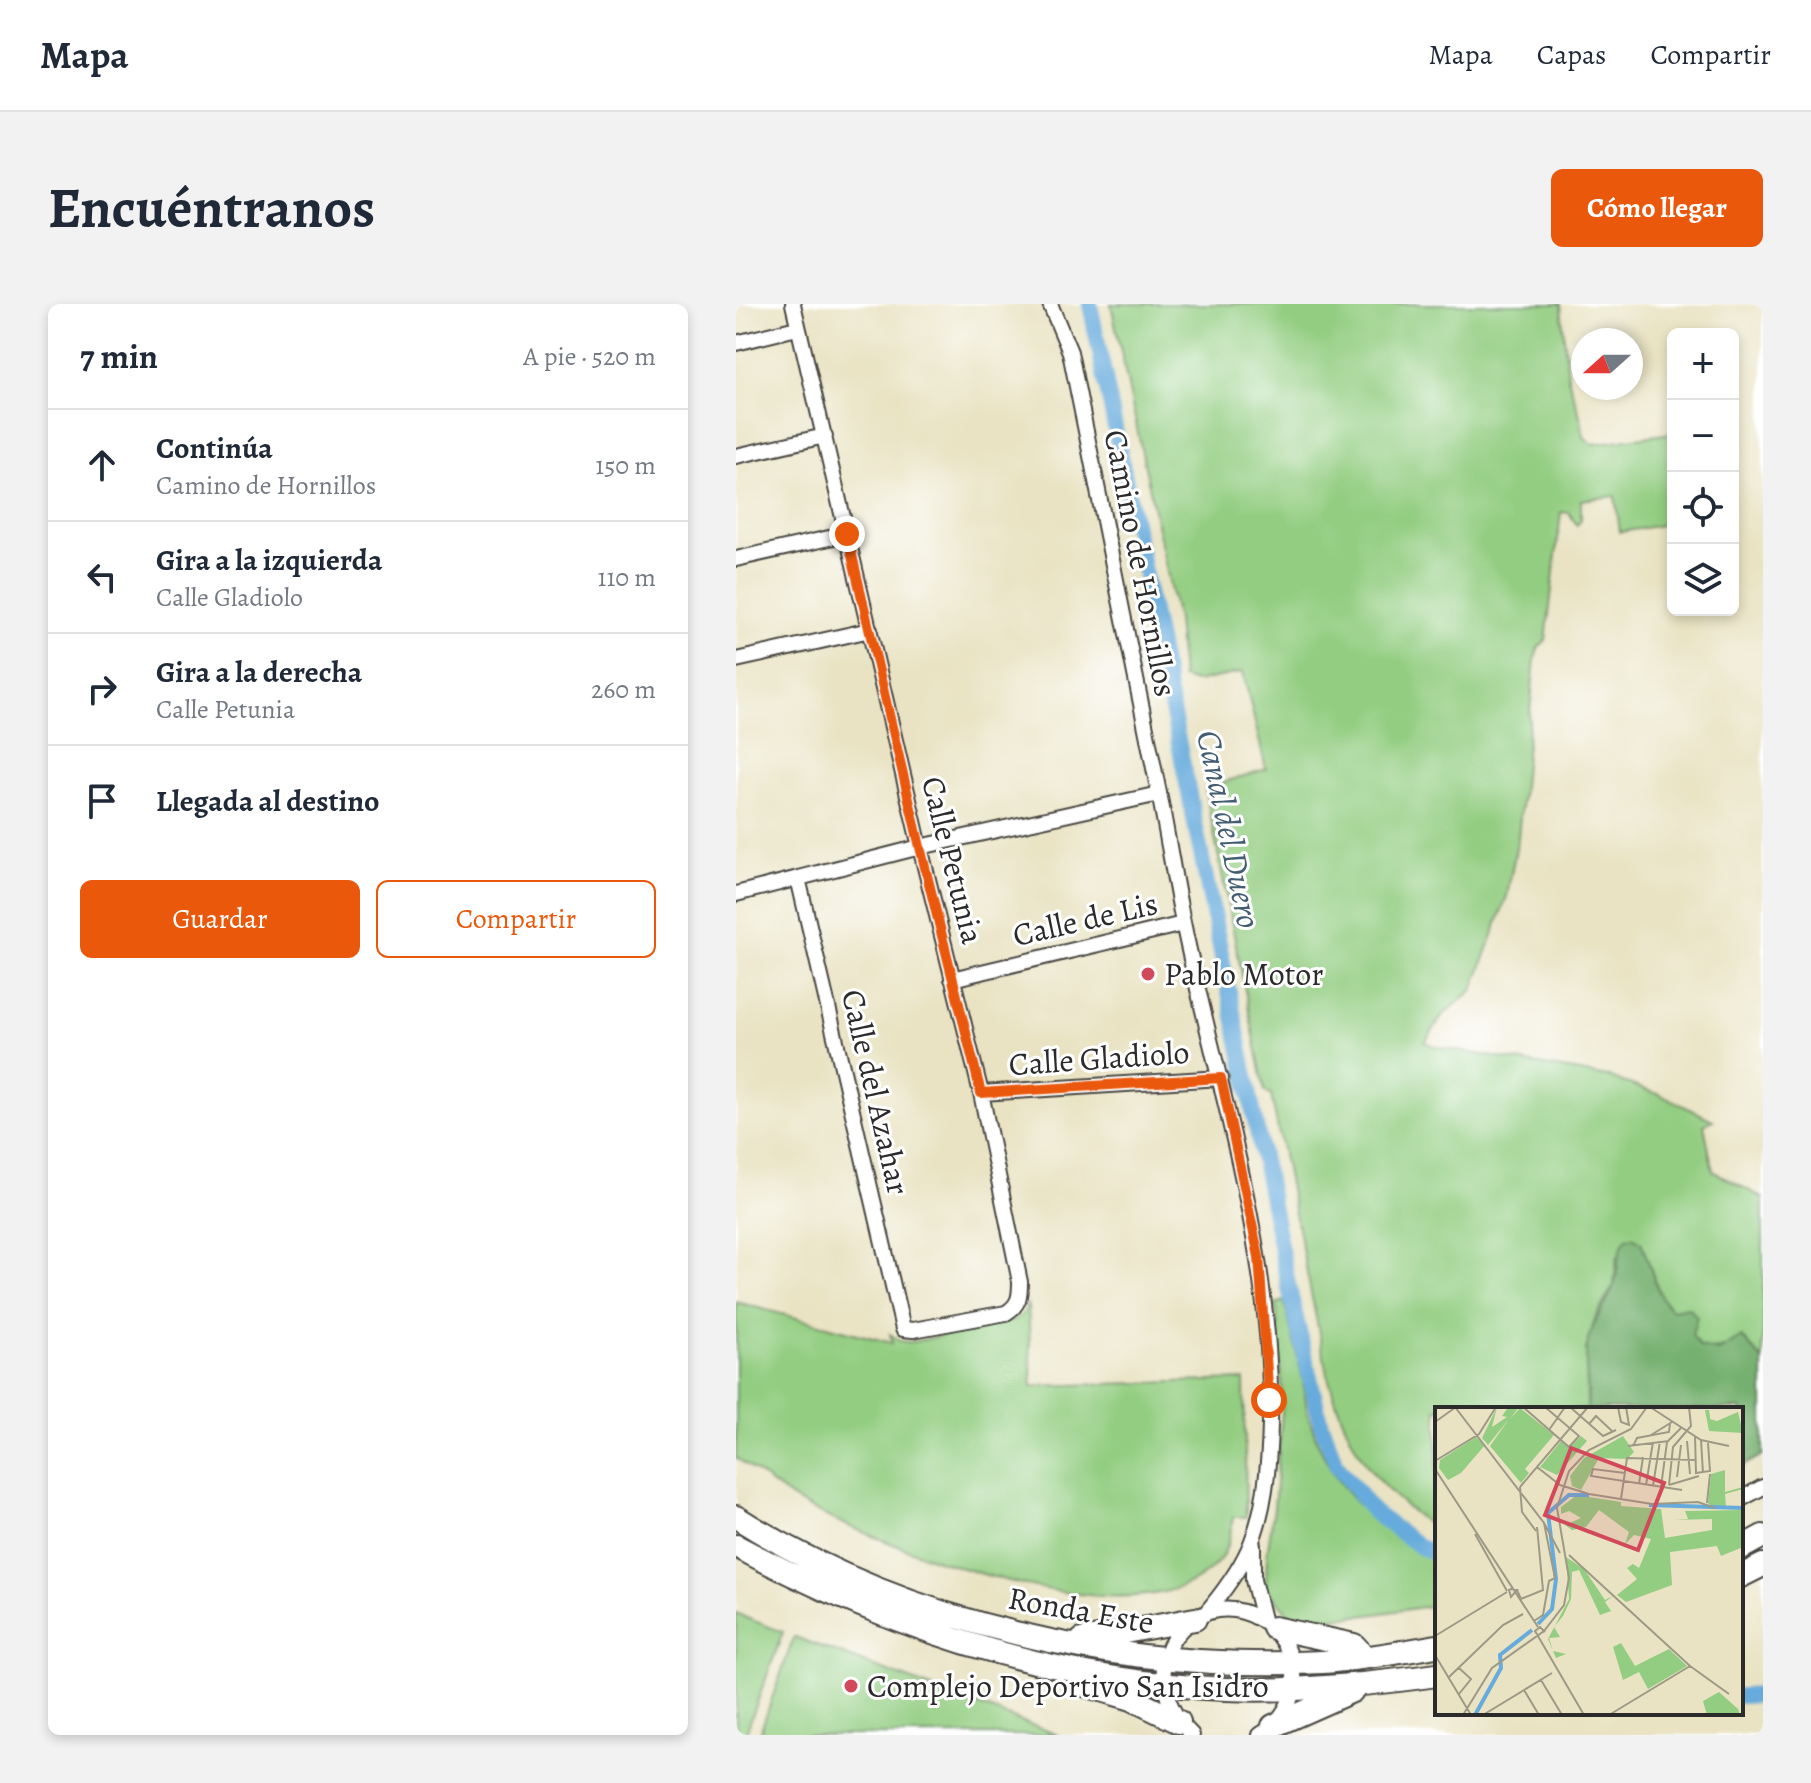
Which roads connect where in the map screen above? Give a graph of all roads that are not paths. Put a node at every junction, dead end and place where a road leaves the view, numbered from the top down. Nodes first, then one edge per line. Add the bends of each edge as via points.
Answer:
1 (793, 304) edge
2 (1050, 304) edge
3 (797, 328) junction
4 (736, 343) edge
5 (825, 436) junction
6 (736, 456) edge
7 (847, 534) junction
8 (736, 559) edge
9 (870, 630) junction
10 (736, 660) edge
11 (1159, 794) junction
12 (920, 847) junction
13 (798, 878) junction
14 (736, 894) edge
15 (1183, 924) junction
16 (952, 979) junction
17 (1221, 1078) junction
18 (981, 1093) junction
19 (900, 1319) joint
20 (1763, 1487) edge
21 (1743, 1498) edge
22 (736, 1517) edge
23 (1763, 1536) edge
24 (1253, 1544) junction
25 (736, 1546) edge
26 (1743, 1547) edge
27 (1763, 1565) edge
28 (1743, 1575) edge
29 (1200, 1617) junction
30 (1268, 1623) junction
31 (1056, 1643) junction
32 (1435, 1646) edge
33 (1365, 1657) junction
34 (1165, 1658) junction
35 (1293, 1663) junction
36 (1060, 1669) junction
37 (1435, 1675) edge
38 (1163, 1685) junction
39 (1366, 1685) junction
40 (1293, 1689) junction
41 (1186, 1729) edge
42 (1264, 1733) edge

1 - 3 street, Calle Petunia
2 - 11 street, Camino de Hornillos via 1070,352
3 - 4 street
3 - 5 street, Calle Petunia
5 - 6 street
5 - 7 street, Calle Petunia
7 - 8 street
7 - 9 street, Calle Petunia
9 - 10 street
9 - 12 street, Calle Petunia
11 - 12 street
11 - 15 street, Camino de Hornillos
12 - 13 street
12 - 16 street, Calle Petunia
13 - 14 street
13 - 19 street, Calle del Azahar
15 - 16 street, Calle de Lis
15 - 17 street, Camino de Hornillos
16 - 18 street, Calle Petunia
17 - 18 street, Calle Gladiolo
17 - 24 street, Camino de Hornillos via 1259,1257 1268,1379 1267,1472
18 - 19 street, Calle Petunia via 1020,1296 1006,1313 913,1330 903,1329
20 - 21 street
22 - 31 highway, Ronda Este via 826,1565 953,1617
23 - 26 highway
24 - 29 street, Camino de Hornillos via 1228,1586
24 - 30 street, Camino de Hornillos via 1253,1580
25 - 36 highway, Ronda Este via 880,1615
27 - 28 highway
29 - 30 street via 1225,1611
29 - 31 highway
29 - 34 street, Camino de Hornillos via 1182,1630
30 - 33 highway via 1354,1645
30 - 35 street, Camino de Hornillos
31 - 34 highway, Ronda Este
32 - 33 highway, Ronda Este
33 - 35 highway, Ronda Este
34 - 35 highway, Ronda Este
34 - 38 street
35 - 40 street
36 - 38 highway, Ronda Este
36 - 41 highway via 1074,1682 1132,1699
37 - 39 highway, Ronda Este
38 - 40 highway, Ronda Este
38 - 41 street
39 - 40 highway, Ronda Este
39 - 42 highway
40 - 42 street via 1286,1710

